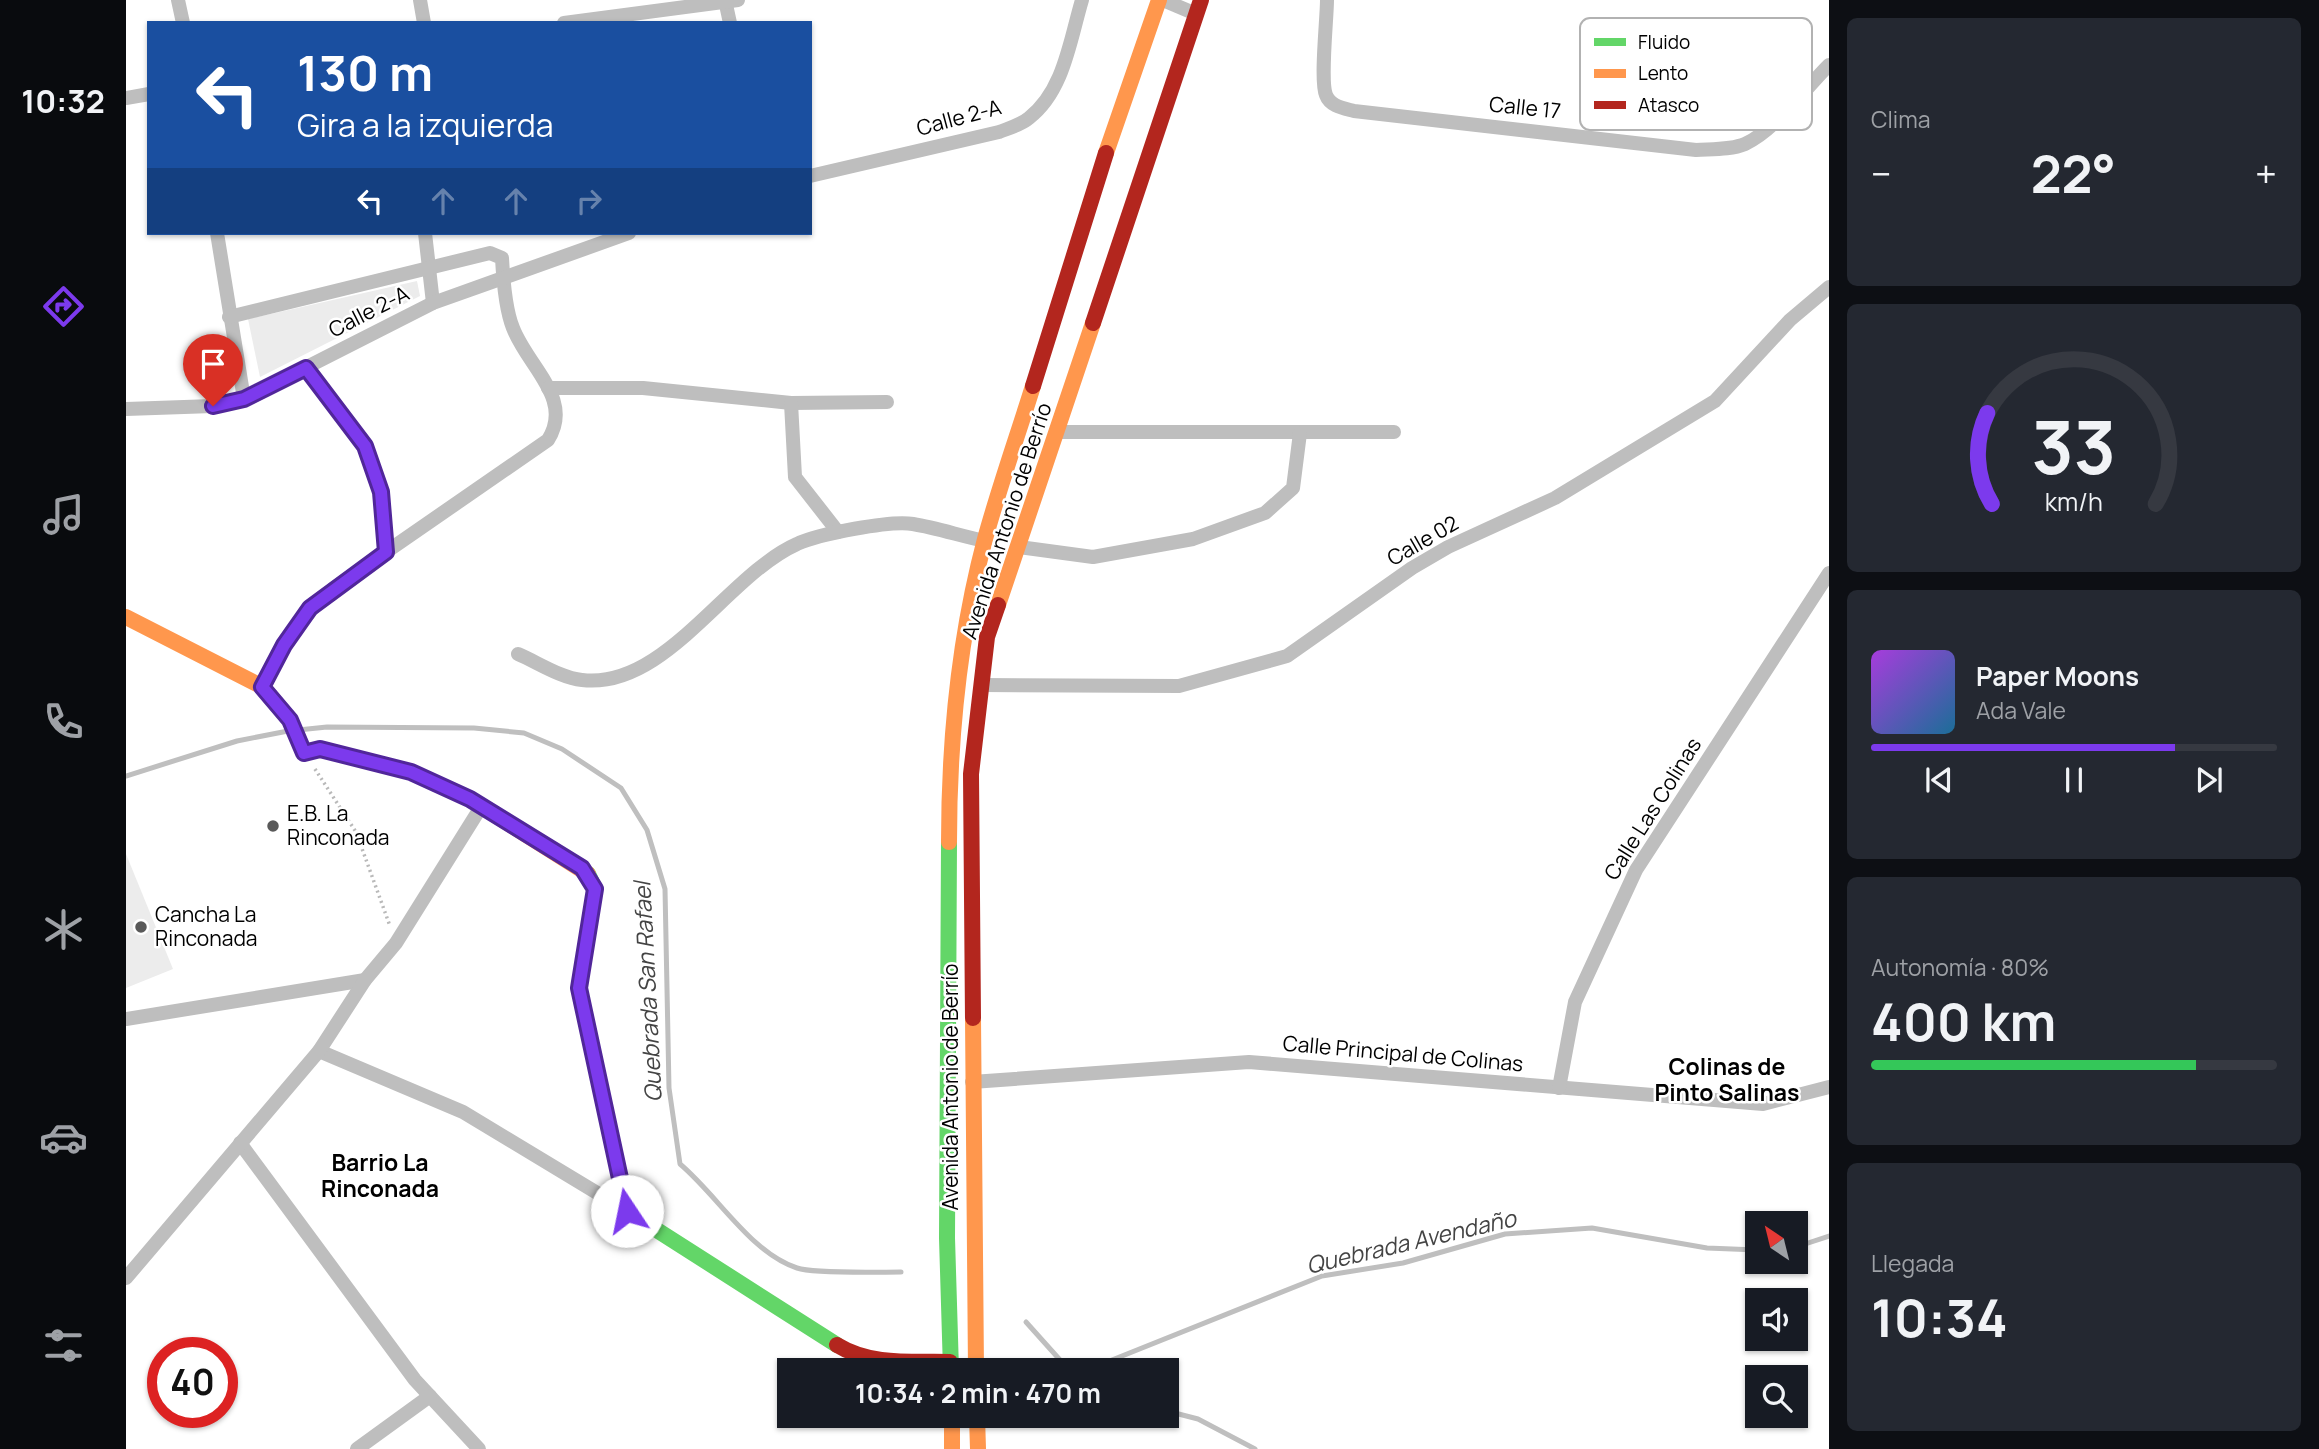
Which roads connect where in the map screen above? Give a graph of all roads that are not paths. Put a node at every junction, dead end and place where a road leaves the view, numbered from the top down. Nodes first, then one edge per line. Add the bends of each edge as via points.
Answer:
1 (178, 0) edge
2 (420, 0) edge
3 (1082, 0) edge
4 (1161, 0) edge
5 (1327, 0) edge
6 (729, 1) edge
7 (1199, 7) edge
8 (183, 21) edge
9 (424, 21) edge
10 (580, 21) edge
11 (730, 21) edge
12 (1829, 65) edge
13 (1812, 83) edge
14 (147, 94) edge
15 (126, 98) edge
16 (1766, 130) edge
17 (812, 176) edge
18 (217, 235) edge
19 (425, 235) edge
20 (623, 235) edge
21 (427, 266) junction
22 (503, 277) junction
23 (1829, 287) edge
24 (433, 303) junction
25 (229, 317) junction
26 (306, 368) junction
27 (548, 388) junction
28 (244, 399) junction
29 (791, 402) junction
30 (887, 402) dead end
31 (126, 409) edge
32 (1058, 432) junction
33 (1394, 432) dead end
34 (1300, 433) junction
35 (838, 532) junction
36 (985, 541) junction
37 (1019, 548) junction
38 (386, 552) junction
39 (1829, 573) edge
40 (126, 617) edge
41 (518, 654) dead end
42 (982, 685) junction
43 (262, 687) junction
44 (481, 807) junction
45 (365, 980) junction
46 (126, 1019) edge
47 (319, 1051) junction
48 (972, 1082) junction
49 (1829, 1087) edge
50 (1559, 1088) junction
51 (240, 1143) junction
52 (627, 1211) junction
53 (126, 1278) edge
54 (867, 1358) edge
55 (951, 1358) edge
56 (976, 1358) edge
57 (430, 1396) junction
58 (952, 1428) edge
59 (977, 1428) edge
60 (357, 1449) edge
61 (479, 1449) edge
62 (952, 1449) edge
63 (978, 1449) edge

1 - 8 street
2 - 9 street
3 - 17 street, Calle 2-A via 1057,85 1027,120 999,132
4 - 7 street
4 - 36 street, Avenida Antonio de Berrío via 1127,85
5 - 16 street, Calle 17 via 1323,82 1326,97 1337,106 1696,150 1744,144
6 - 10 street
6 - 11 street
7 - 32 street, Avenida Antonio de Berrío
12 - 13 street, Calle 17
14 - 15 street
18 - 25 street
19 - 21 street
20 - 22 street, Calle 2-A
21 - 22 street via 489,253 502,258
21 - 24 street
21 - 25 street
22 - 24 street, Calle 2-A
22 - 27 street via 512,327
23 - 42 street, Calle 02 via 1790,320 1715,401 1555,498 1421,563 1287,656 1179,686
24 - 26 street, Calle 2-A
25 - 28 street
26 - 28 street, Calle 2-A
26 - 38 street via 365,446 381,492
27 - 29 street via 643,388
27 - 38 street via 557,426 548,440
28 - 31 street, Calle 2-A via 213,406
29 - 30 street
29 - 35 street via 795,477
32 - 34 street
32 - 37 street, Avenida Antonio de Berrío
33 - 34 street
34 - 37 street via 1293,488 1265,513 1193,539 1093,557
35 - 36 street via 910,523
35 - 41 street via 799,543 764,562 667,650 626,674 580,680
36 - 55 street, Avenida Antonio de Berrío via 949,755
37 - 42 street, Avenida Antonio de Berrío via 987,637
38 - 43 street via 310,608
39 - 50 street, Calle Las Colinas via 1636,870 1576,1002
40 - 43 street
42 - 48 street, Avenida Antonio de Berrío via 971,774
43 - 44 street via 290,720 301,746 411,772
44 - 45 street via 396,943
44 - 52 street via 582,868 593,882 579,988
45 - 46 street
45 - 47 street
47 - 51 street
47 - 52 street via 463,1112
48 - 50 street, Calle Principal de Colinas via 1249,1062
48 - 56 street, Avenida Antonio de Berrío
49 - 50 street, Calle Principal de Colinas via 1763,1104
51 - 53 street
51 - 57 street
52 - 54 street via 850,1353
57 - 60 street
57 - 61 street
58 - 62 street
59 - 63 street

